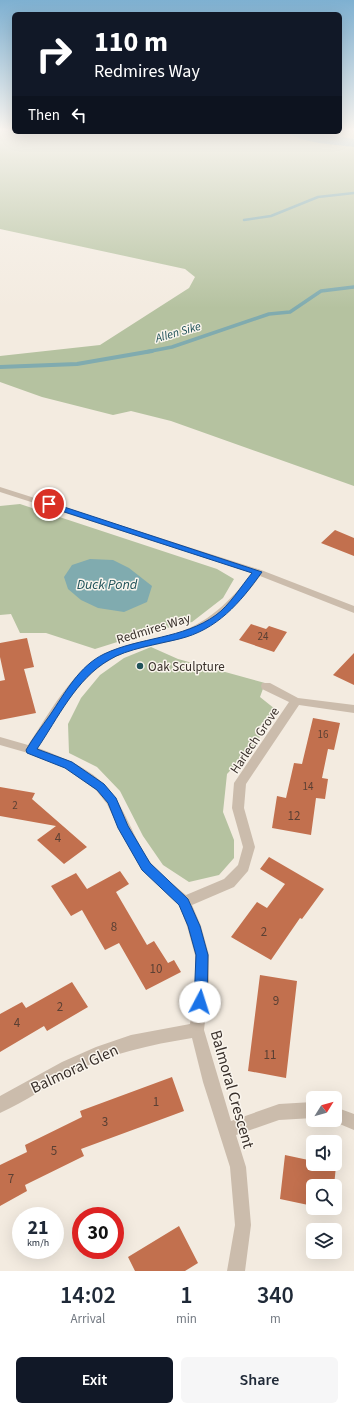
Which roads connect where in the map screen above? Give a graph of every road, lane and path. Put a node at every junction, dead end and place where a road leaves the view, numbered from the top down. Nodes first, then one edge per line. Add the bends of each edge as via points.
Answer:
1 (0, 489) edge
2 (258, 572) junction
3 (354, 610) edge
4 (266, 686) dead end
5 (296, 701) junction
6 (354, 709) edge
7 (0, 741) edge
8 (31, 750) junction
9 (184, 902) junction
10 (197, 1030) junction
11 (0, 1104) edge
12 (306, 1110) edge
13 (342, 1118) edge
14 (354, 1122) edge
15 (227, 1130) junction
16 (236, 1271) edge

1 - 2 street
2 - 3 street
2 - 8 street, Redmires Way via 220,616 202,627 107,656 92,667 80,678
4 - 5 street, Harlech Grove
5 - 6 street, Harlech Grove
5 - 9 street, Harlech Grove via 240,783 238,808 249,847 244,867 228,882
7 - 8 street, Balmoral Crescent
8 - 9 street, Balmoral Crescent via 69,765 100,787 112,801 146,866
9 - 10 street, Balmoral Crescent via 202,955 202,987
10 - 11 street, Balmoral Glen via 108,1049 72,1065
10 - 15 street, Balmoral Crescent
12 - 15 street via 279,1112
13 - 14 street
15 - 16 street, Balmoral Crescent via 238,1168 243,1225

